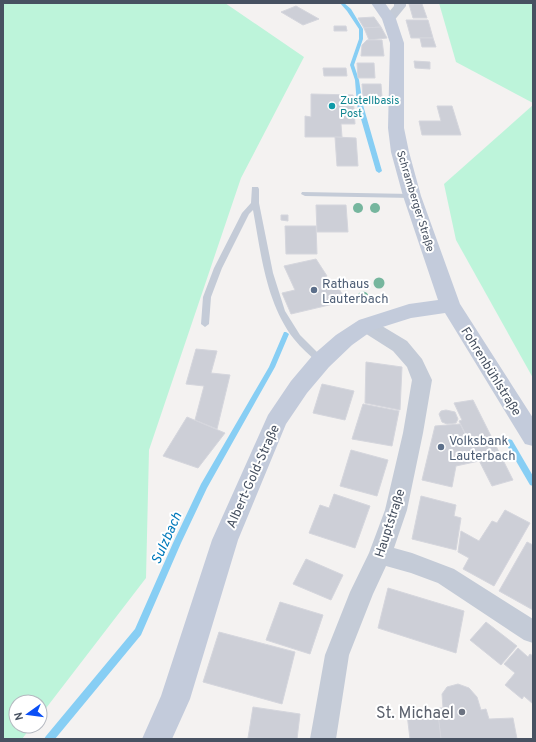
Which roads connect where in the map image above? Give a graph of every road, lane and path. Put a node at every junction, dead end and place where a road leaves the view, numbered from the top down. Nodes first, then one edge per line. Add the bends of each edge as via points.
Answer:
1 (378, 3) edge
2 (399, 4) edge
3 (388, 19) junction
4 (255, 189) dead end
5 (305, 194) dead end
6 (412, 196) junction
7 (255, 203) junction
8 (450, 304) junction
9 (205, 324) dead end
10 (366, 325) junction
11 (321, 361) junction
12 (533, 437) edge
13 (380, 555) junction
14 (533, 632) edge
15 (157, 739) edge
16 (323, 739) edge

1 - 3 main road, Schramberger Straße
2 - 3 street
3 - 6 main road, Schramberger Straße via 397,43 396,128
4 - 7 lane
5 - 6 lane
6 - 8 main road, Schramberger Straße
7 - 9 lane via 246,213 218,268 207,296
7 - 11 lane via 269,273 281,311 298,337
8 - 10 main road, Albert-Gold-Straße via 409,311
8 - 12 main road, Fohrenbühlstraße
10 - 11 main road, Albert-Gold-Straße via 344,340
10 - 13 street, Hauptstraße via 400,346 415,364 422,380 396,510
11 - 15 main road, Albert-Gold-Straße via 299,387 273,428 225,540 175,699
13 - 14 street via 412,563 446,576
13 - 16 street, Hauptstraße via 337,655

